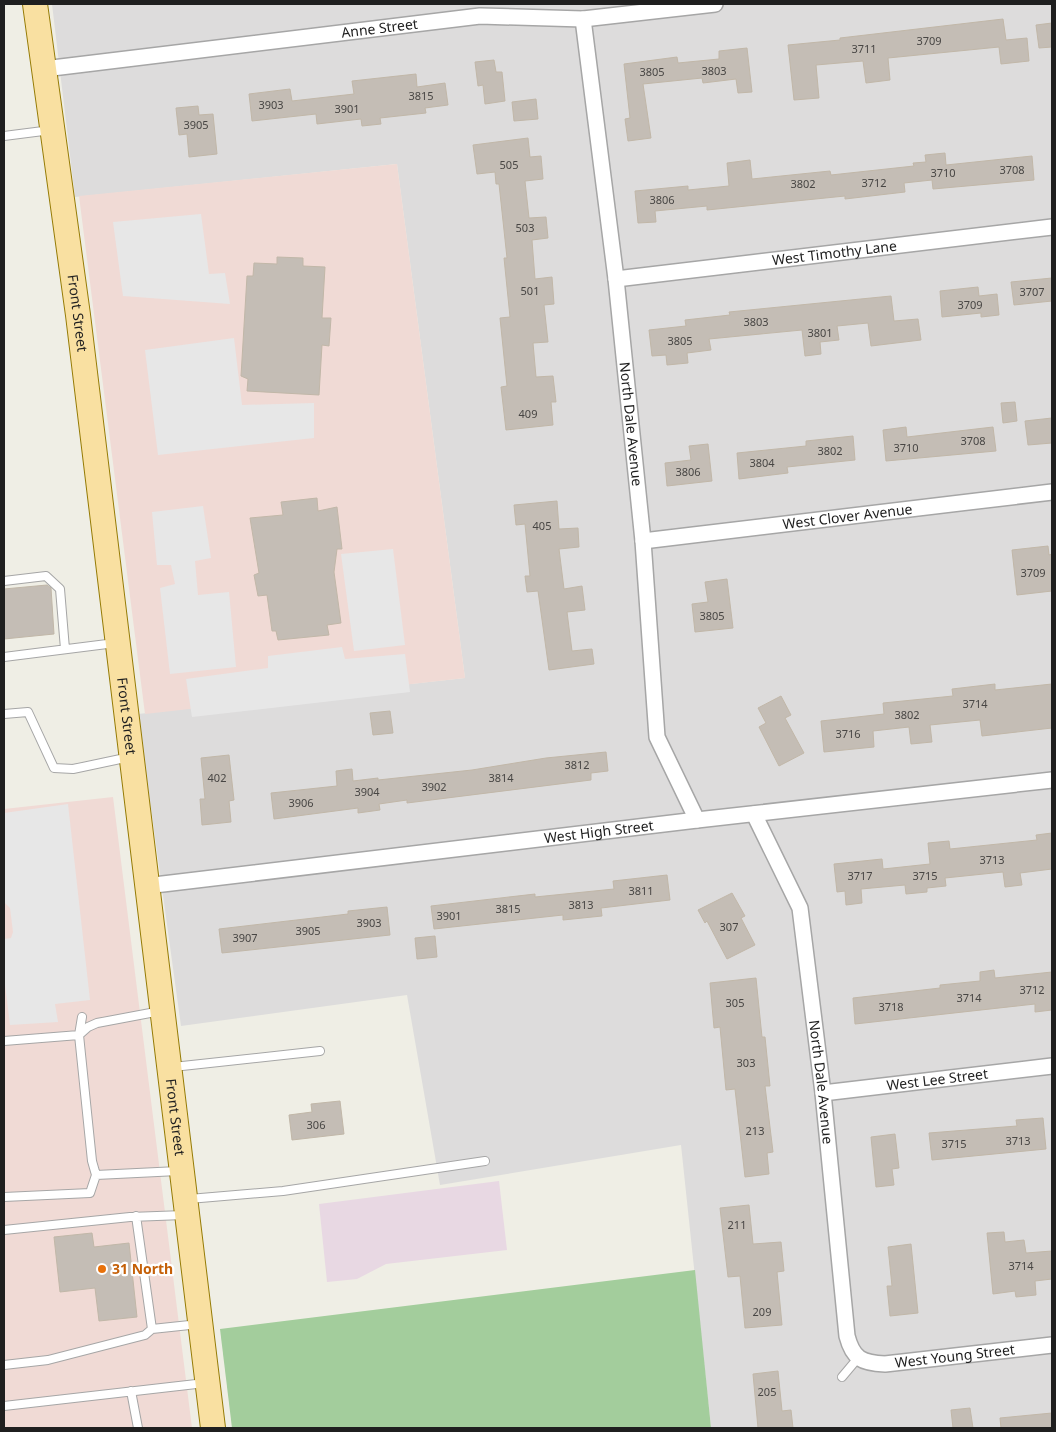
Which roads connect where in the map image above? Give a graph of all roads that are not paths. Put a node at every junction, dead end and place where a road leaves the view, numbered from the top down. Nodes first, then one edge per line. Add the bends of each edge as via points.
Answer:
1 (35, 4) edge
2 (716, 4) edge
3 (583, 19) junction
4 (44, 69) junction
5 (52, 130) junction
6 (4, 136) edge
7 (1052, 228) edge
8 (616, 279) junction
9 (1052, 492) edge
10 (643, 541) junction
11 (4, 581) edge
12 (117, 642) junction
13 (65, 649) junction
14 (4, 657) edge
15 (4, 714) edge
16 (131, 757) junction
17 (1052, 780) edge
18 (754, 814) junction
19 (697, 820) junction
20 (146, 886) junction
21 (162, 1010) junction
22 (82, 1017) dead end
23 (79, 1035) junction
24 (4, 1042) edge
25 (320, 1051) dead end
26 (1052, 1066) edge
27 (168, 1068) junction
28 (823, 1093) junction
29 (485, 1161) dead end
30 (181, 1170) junction
31 (96, 1175) junction
32 (4, 1196) edge
33 (186, 1207) junction
34 (136, 1216) junction
35 (4, 1230) edge
36 (200, 1323) junction
37 (152, 1329) junction
38 (1052, 1345) edge
39 (858, 1358) junction
40 (4, 1365) edge
41 (842, 1377) dead end
42 (207, 1383) junction
43 (131, 1392) junction
44 (4, 1406) edge
45 (138, 1428) edge
46 (213, 1428) edge

1 - 4 main road, Front Street
2 - 3 street, Anne Street
3 - 4 street, Anne Street via 480,16
3 - 8 street, North Dale Avenue
4 - 5 main road, Front Street
5 - 6 lane
5 - 12 main road, Front Street
7 - 8 street, West Timothy Lane
8 - 10 street, North Dale Avenue
9 - 10 street, West Clover Avenue
10 - 19 street, North Dale Avenue via 657,737
11 - 13 lane via 46,576 60,589
12 - 13 lane
12 - 16 main road, Front Street
13 - 14 lane
15 - 16 lane via 28,712 54,768 73,769
16 - 20 main road, Front Street
17 - 18 street, West High Street
18 - 19 street, West High Street
18 - 28 street, North Dale Avenue via 800,908
19 - 20 street, West High Street
20 - 21 main road, Front Street
21 - 23 lane via 97,1023
21 - 27 main road, Front Street
22 - 23 lane
23 - 24 lane
23 - 31 lane
25 - 27 lane
26 - 28 street, West Lee Street
27 - 30 main road, Front Street
28 - 39 street, North Dale Avenue via 847,1336 850,1348
29 - 33 lane
30 - 31 lane
30 - 33 main road, Front Street
31 - 32 lane via 90,1193
33 - 34 lane
33 - 36 main road, Front Street
34 - 35 lane
34 - 37 lane
36 - 37 lane
36 - 42 main road, Front Street
37 - 40 lane via 145,1335 48,1360
38 - 39 street, West Young Street via 885,1364
39 - 41 lane
42 - 43 lane
42 - 46 main road, Front Street
43 - 44 lane
43 - 45 lane

